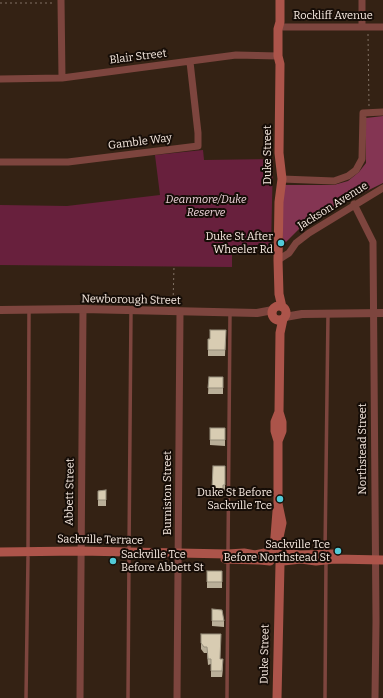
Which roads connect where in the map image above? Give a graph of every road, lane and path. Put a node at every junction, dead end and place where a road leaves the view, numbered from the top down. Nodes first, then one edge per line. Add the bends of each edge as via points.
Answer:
1 (280, 0) edge
2 (362, 0) edge
3 (61, 1) edge
4 (0, 3) edge
5 (282, 24) junction
6 (365, 27) junction
7 (383, 28) edge
8 (279, 60) junction
9 (190, 62) junction
10 (62, 78) junction
11 (0, 79) edge
12 (383, 112) edge
13 (369, 113) junction
14 (0, 162) edge
15 (282, 179) junction
16 (383, 188) edge
17 (354, 204) junction
18 (278, 260) junction
19 (174, 266) dead end
20 (30, 309) junction
21 (83, 309) junction
22 (1, 310) edge
23 (131, 310) junction
24 (177, 312) junction
25 (230, 312) junction
26 (279, 313) junction
27 (374, 313) junction
28 (383, 313) edge
29 (328, 314) junction
30 (0, 552) edge
31 (28, 554) junction
32 (80, 554) junction
33 (129, 555) junction
34 (179, 556) junction
35 (0, 557) edge
36 (228, 557) junction
37 (277, 557) junction
38 (326, 557) junction
39 (379, 557) edge
40 (26, 698) edge
41 (80, 698) edge
42 (128, 698) edge
43 (177, 698) edge
44 (227, 698) edge
45 (277, 698) edge
46 (325, 698) edge
47 (375, 698) edge

1 - 5 main road, Duke Street
2 - 6 street
3 - 4 path
3 - 10 street
5 - 6 street, Rockliff Avenue
5 - 8 main road, Duke Street via 283,56
6 - 7 street, Rockliff Avenue
6 - 13 path
8 - 9 street, Blair Street via 236,56
8 - 15 main road, Duke Street via 279,153
9 - 10 street, Blair Street
9 - 14 street, Gamble Way via 198,146 68,162
10 - 11 street, Blair Street
12 - 13 street
13 - 15 street via 363,113 362,159 356,170 334,181
15 - 18 main road, Duke Street
16 - 17 street, Jackson Avenue
17 - 18 street, Jackson Avenue via 309,232 289,253
17 - 27 street, Northstead Street via 373,242
18 - 26 main road, Duke Street
19 - 24 path
20 - 21 street, Newborough Street
20 - 22 street, Newborough Street
20 - 31 lane
21 - 23 street, Newborough Street
21 - 32 street, Abbett Street
23 - 24 street, Newborough Street
23 - 33 lane
24 - 25 street, Newborough Street
24 - 34 street, Burniston Street
25 - 26 street, Newborough Street
25 - 36 lane
26 - 29 street, Newborough Street
26 - 37 main road, Duke Street via 279,412 275,431 278,441 278,504 282,523
27 - 28 street, Newborough Street
27 - 29 street, Newborough Street
27 - 39 street, Northstead Street
29 - 38 lane
30 - 31 main road, Sackville Terrace
31 - 32 main road, Sackville Terrace
31 - 35 main road, Sackville Terrace via 10,558
31 - 40 lane
32 - 33 main road, Sackville Terrace
32 - 41 street, Abbett Street
33 - 34 main road, Sackville Terrace
33 - 42 lane
34 - 36 main road, Sackville Terrace
34 - 43 street, Burniston Street
36 - 37 main road, Sackville Terrace via 244,553
36 - 44 lane
37 - 38 main road, Sackville Terrace
37 - 45 main road, Duke Street
38 - 39 main road, Sackville Terrace
38 - 46 lane
39 - 47 street, Northstead Street

